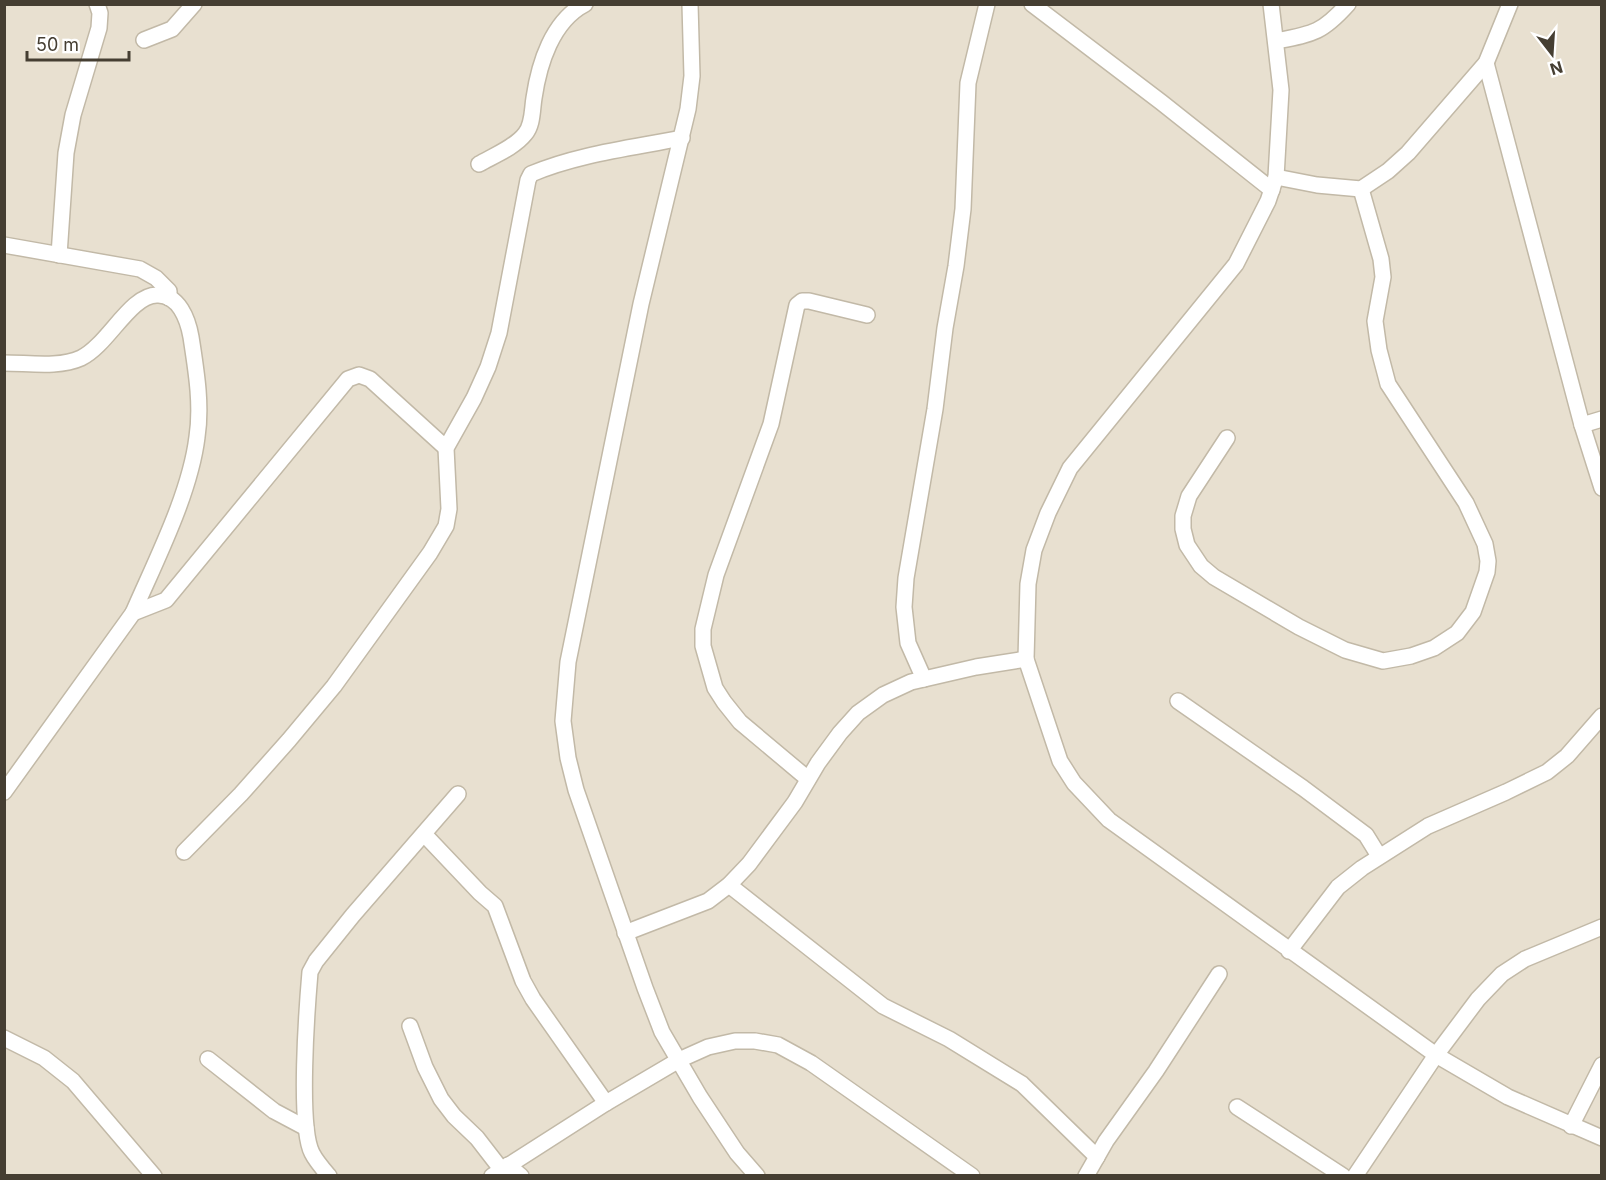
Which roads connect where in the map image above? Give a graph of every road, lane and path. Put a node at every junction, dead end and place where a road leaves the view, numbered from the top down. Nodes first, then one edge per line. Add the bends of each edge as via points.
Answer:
1 (97, 4) edge
2 (194, 4) edge
3 (585, 4) edge
4 (690, 4) edge
5 (987, 4) edge
6 (1032, 4) edge
7 (1271, 4) edge
8 (1348, 4) edge
9 (1510, 4) edge
10 (144, 40) dead end
11 (1276, 42) junction
12 (1486, 63) junction
13 (682, 138) junction
14 (479, 164) dead end
15 (1274, 184) junction
16 (1361, 189) junction
17 (4, 245) edge
18 (59, 255) junction
19 (169, 298) junction
20 (867, 315) dead end
21 (4, 363) edge
22 (1602, 419) edge
23 (1582, 425) junction
24 (1227, 438) dead end
25 (446, 448) junction
26 (1602, 489) edge
27 (133, 613) junction
28 (1026, 659) junction
29 (924, 679) junction
30 (1178, 701) dead end
31 (1602, 717) edge
32 (808, 779) junction
33 (4, 792) edge
34 (458, 794) dead end
35 (424, 834) junction
36 (184, 852) dead end
37 (1379, 856) junction
38 (729, 885) junction
39 (1602, 927) edge
40 (625, 933) junction
41 (1290, 951) junction
42 (1219, 974) dead end
43 (410, 1026) dead end
44 (4, 1038) edge
45 (1436, 1055) junction
46 (208, 1059) dead end
47 (679, 1060) junction
48 (1602, 1065) edge
49 (606, 1103) junction
50 (1237, 1107) dead end
51 (1571, 1126) junction
52 (306, 1128) junction
53 (1602, 1138) edge
54 (1097, 1157) junction
55 (500, 1170) edge
56 (154, 1176) edge
57 (328, 1176) edge
58 (521, 1176) edge
59 (757, 1176) edge
60 (972, 1176) edge
61 (1086, 1176) edge
62 (1343, 1176) edge
63 (1355, 1176) edge

1 - 18 street via 99,28 66,153
2 - 10 street via 172,29
3 - 14 street via 566,18 553,36 536,84 527,133
4 - 13 street via 692,76
5 - 29 street via 968,82 963,209 904,606 908,643
6 - 15 street
7 - 11 street
8 - 11 street via 1322,30
9 - 12 street
11 - 15 street via 1281,90
12 - 16 street via 1408,153
12 - 23 street
13 - 25 street via 582,158 531,174 500,333 474,398
13 - 40 street via 641,304 568,662 563,721 576,790
15 - 16 street
15 - 28 street via 1236,264 1070,468 1034,550 1028,584
16 - 24 street via 1381,259 1383,277 1375,321 1388,384 1466,503 1485,544 1487,572 1473,612 1457,633 1434,648 1383,661 1346,650 1299,627 1201,566 1187,545 1184,516 1189,496
17 - 18 street
18 - 19 street via 140,269 169,291
19 - 21 street via 144,298 97,348 81,358 66,362
19 - 27 street via 176,302 189,326 198,392 197,438 176,515
20 - 32 street via 809,301 797,305 771,424 716,575 703,629 706,664 724,702 740,722
22 - 23 street
23 - 26 street
25 - 27 street via 370,380 359,375 348,378 166,600
25 - 36 street via 449,509 446,526 430,553 334,686 241,794
27 - 33 street
28 - 29 street
28 - 41 street via 1053,742 1074,783 1109,820
29 - 32 street via 883,695 858,713
30 - 37 street via 1366,835
31 - 37 street via 1567,756 1546,772 1428,826
32 - 38 street via 749,864
34 - 35 street
35 - 49 street via 495,906 533,999
35 - 52 street via 353,915 310,972
37 - 41 street via 1338,887
38 - 40 street via 708,901
38 - 54 street via 883,1006 949,1039 1022,1084
39 - 45 street via 1525,959 1502,974
40 - 47 street via 662,1032
41 - 45 street
42 - 54 street
43 - 55 street via 441,1099
44 - 56 street via 44,1058 73,1082
45 - 51 street via 1508,1097
45 - 63 street
46 - 52 street via 274,1111
47 - 49 street
47 - 59 street via 737,1153
47 - 60 street via 735,1041 778,1045 811,1063
48 - 51 street
49 - 55 street
50 - 62 street
51 - 53 street
52 - 57 street via 312,1153
54 - 61 street
55 - 58 street

